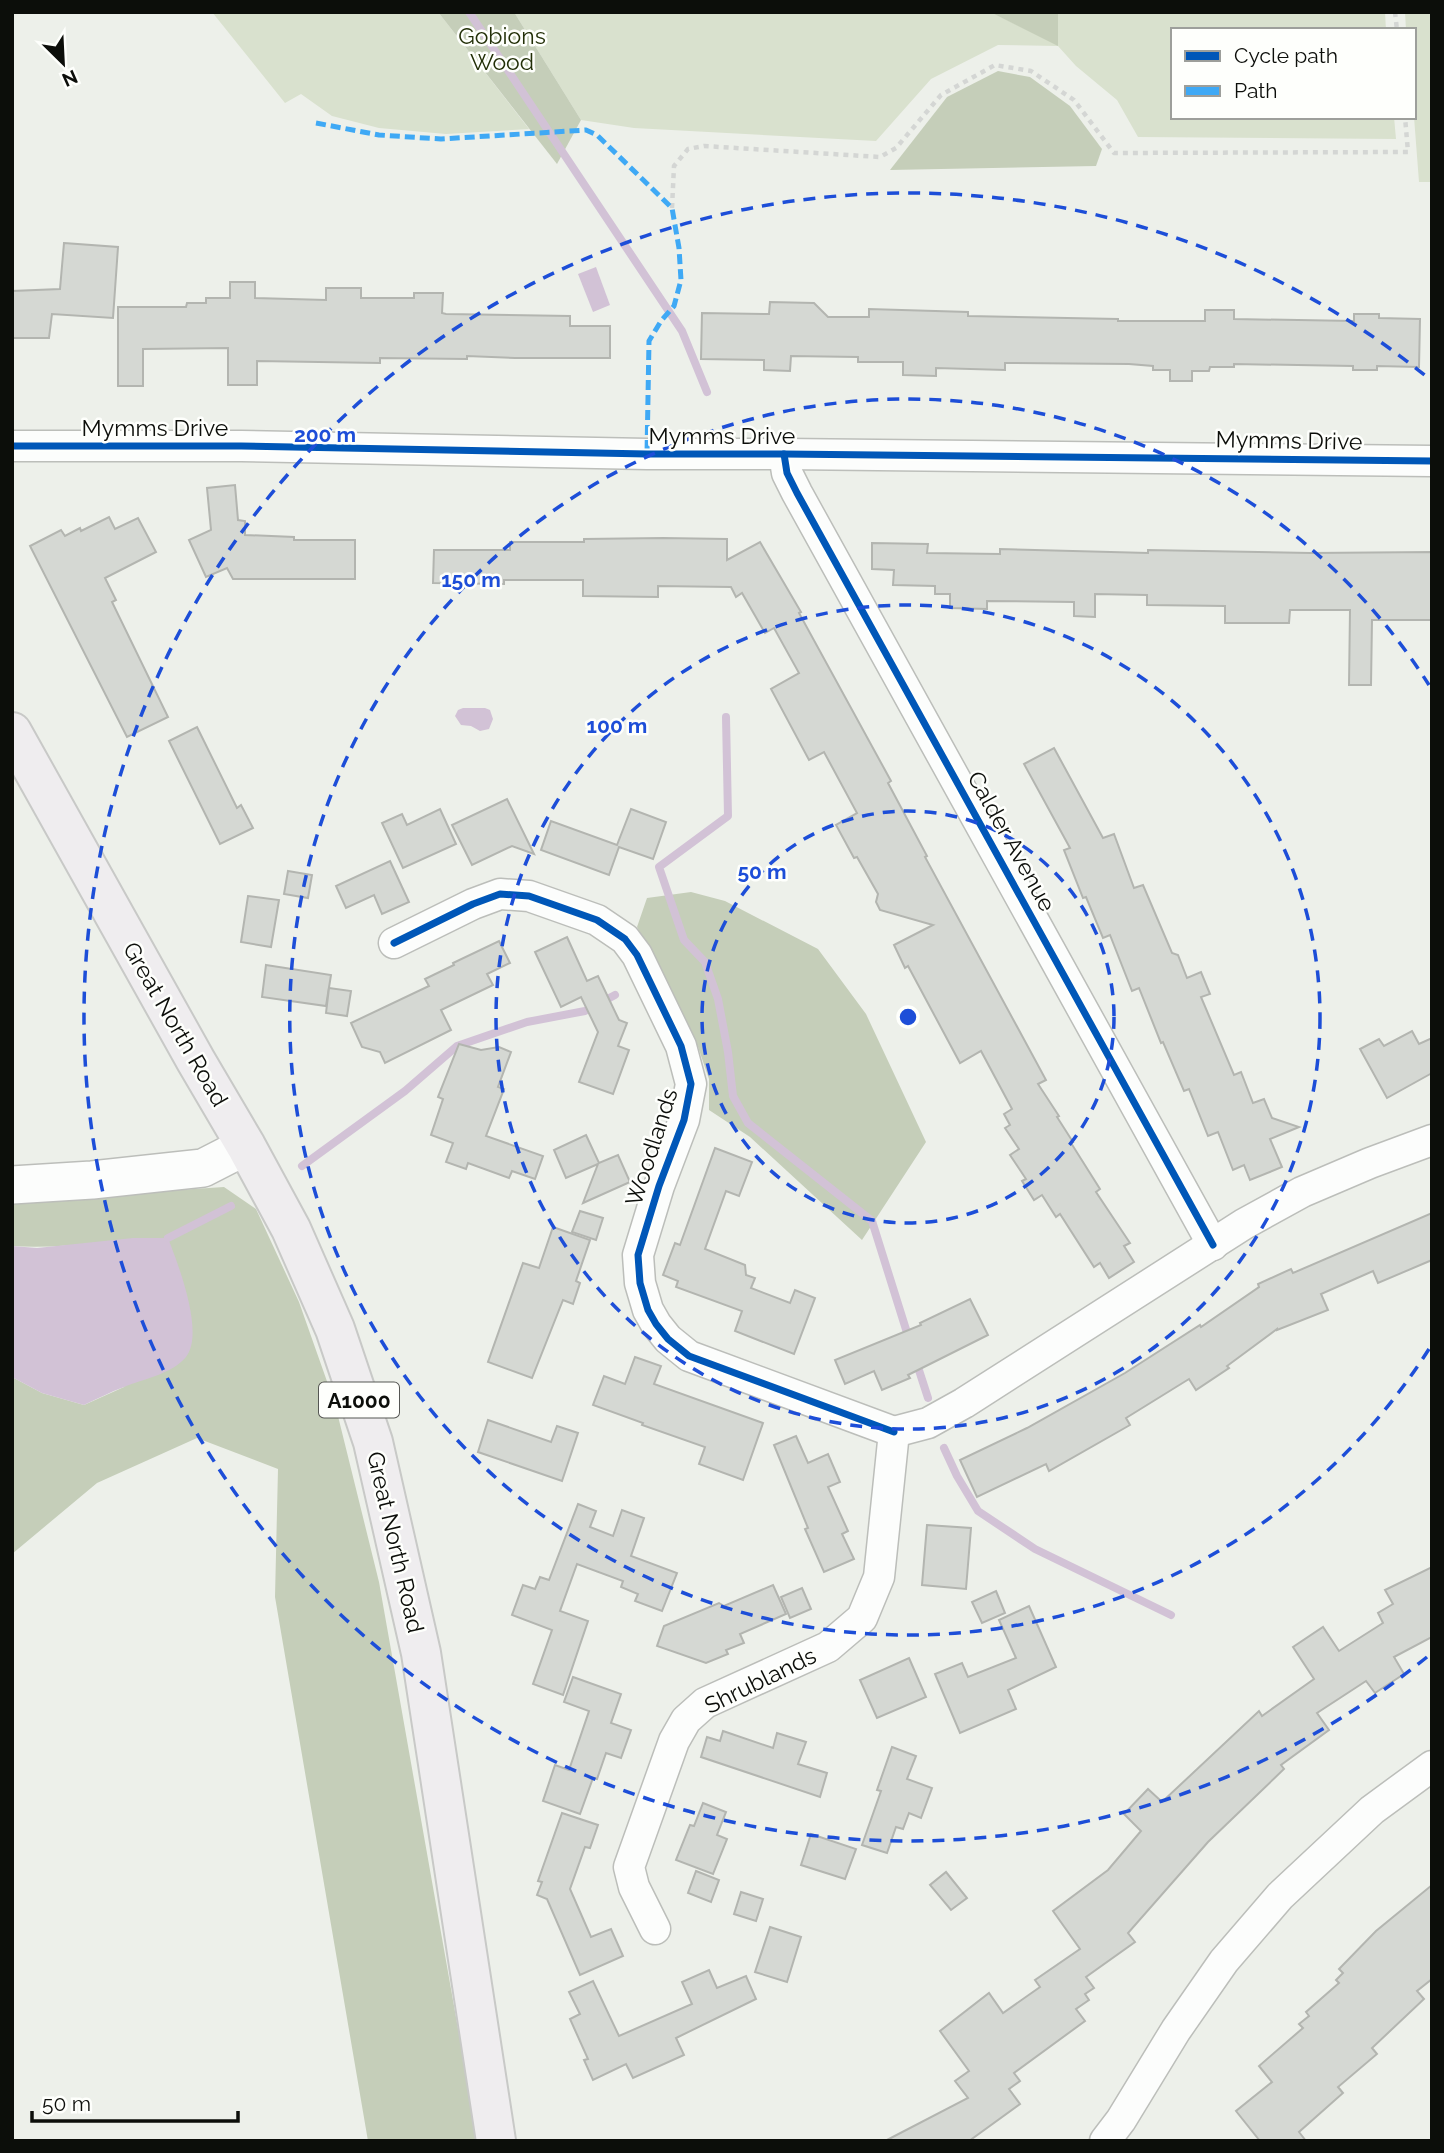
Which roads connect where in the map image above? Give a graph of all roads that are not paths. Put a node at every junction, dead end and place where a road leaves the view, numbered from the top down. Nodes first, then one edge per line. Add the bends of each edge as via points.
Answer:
1 (12, 446) edge
2 (784, 454) junction
3 (1432, 461) edge
4 (12, 732) edge
5 (394, 943) dead end
6 (1432, 1140) edge
7 (246, 1146) junction
8 (12, 1185) edge
9 (1213, 1245) junction
10 (894, 1432) junction
11 (1432, 1766) edge
12 (655, 1929) dead end
13 (496, 2141) edge
14 (1105, 2141) edge

1 - 2 street, Mymms Drive
2 - 3 street, Mymms Drive
2 - 9 street, Calder Avenue via 797,493
4 - 7 main road, Great North Road / A1000
5 - 10 street, Woodlands via 499,894 529,896 597,920 625,939 681,1046 691,1084 684,1120 638,1255 648,1310 668,1339 689,1356
6 - 9 street via 1302,1192
7 - 8 street via 203,1168
7 - 13 main road, Great North Road / A1000 via 291,1229 335,1329 373,1442 421,1653
9 - 10 street via 964,1403 928,1423
10 - 12 street, Shrublands via 879,1577 862,1618 828,1647 705,1703 686,1720 674,1741 629,1867
11 - 14 street via 1372,1810 1280,1896 1224,1961

